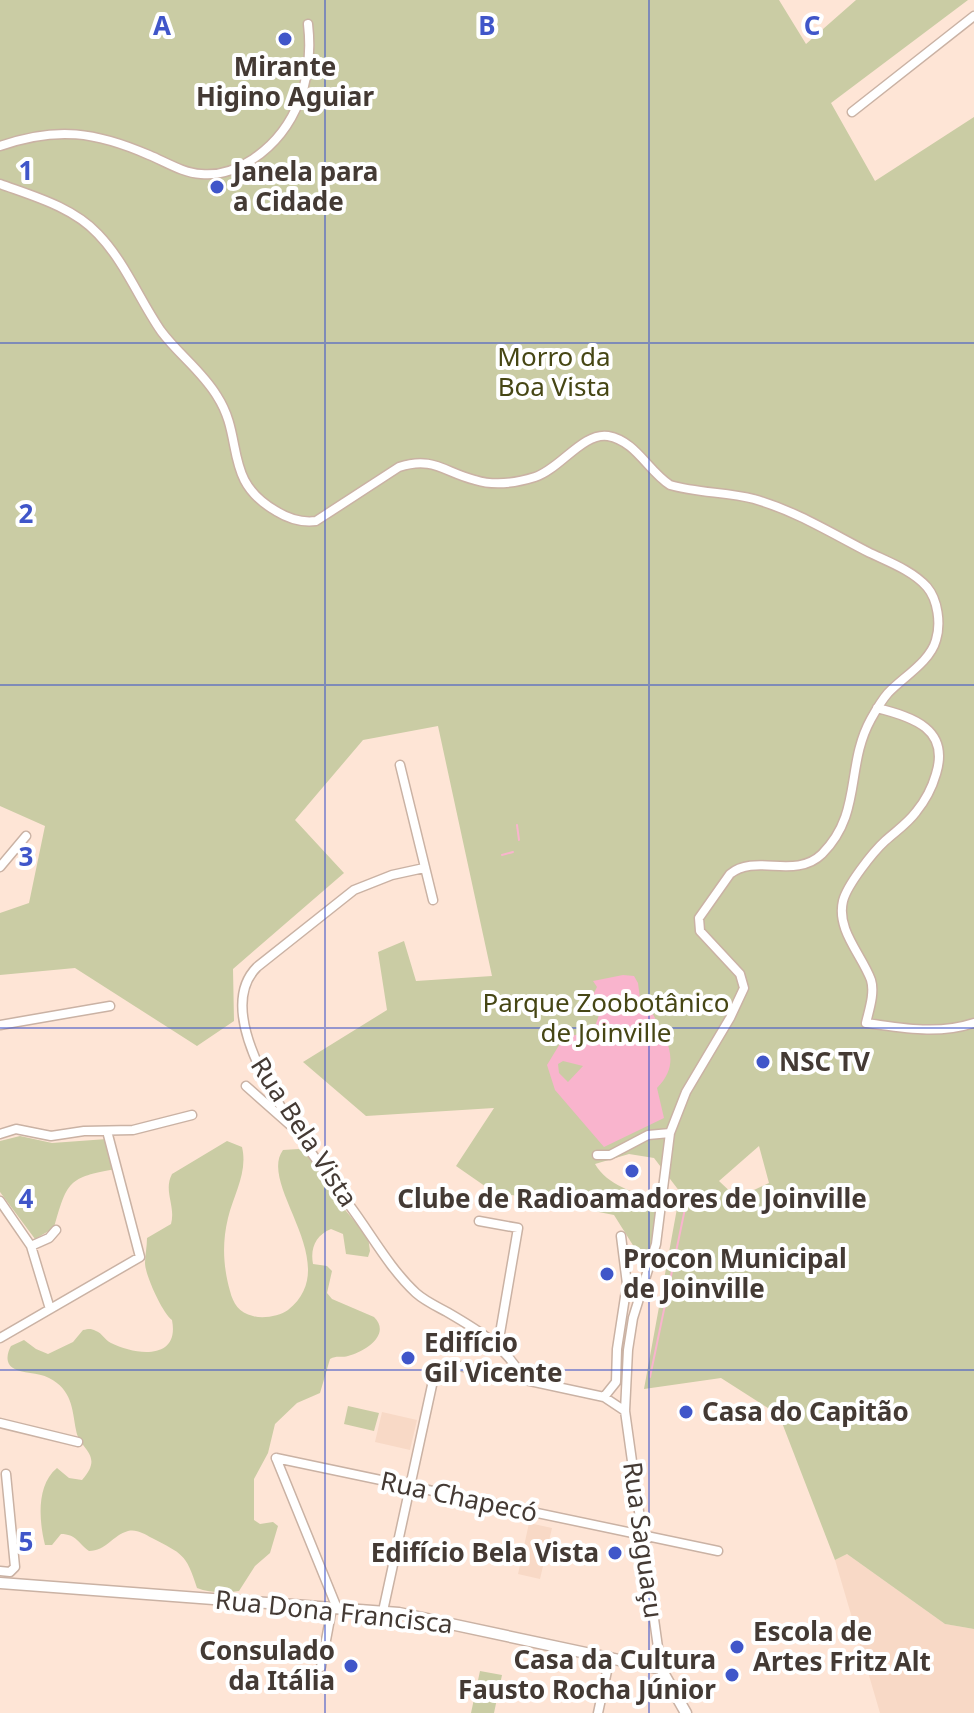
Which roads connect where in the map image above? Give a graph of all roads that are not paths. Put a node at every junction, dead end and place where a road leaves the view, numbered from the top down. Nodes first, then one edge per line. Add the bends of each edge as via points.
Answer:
1 (974, 16) edge
2 (308, 24) dead end
3 (852, 112) dead end
4 (0, 146) edge
5 (0, 184) edge
6 (877, 708) junction
7 (400, 765) dead end
8 (26, 836) dead end
9 (0, 867) edge
10 (424, 868) junction
11 (433, 900) dead end
12 (110, 1006) dead end
13 (974, 1023) edge
14 (0, 1025) edge
15 (246, 1086) dead end
16 (192, 1115) dead end
17 (107, 1131) junction
18 (297, 1131) junction
19 (670, 1133) junction
20 (0, 1134) edge
21 (597, 1155) dead end
22 (0, 1201) edge
23 (479, 1221) dead end
24 (56, 1230) dead end
25 (621, 1236) dead end
26 (31, 1246) junction
27 (50, 1309) junction
28 (633, 1318) junction
29 (620, 1325) junction
30 (630, 1335) junction
31 (0, 1338) edge
32 (498, 1345) junction
33 (622, 1375) junction
34 (523, 1379) junction
35 (604, 1397) junction
36 (625, 1411) junction
37 (0, 1423) edge
38 (78, 1442) dead end
39 (6, 1474) dead end
40 (410, 1486) junction
41 (643, 1536) junction
42 (718, 1551) dead end
43 (0, 1571) edge
44 (0, 1583) edge
45 (335, 1608) junction
46 (383, 1611) junction
47 (610, 1657) junction
48 (321, 1667) dead end
49 (661, 1669) junction
50 (598, 1713) edge
51 (686, 1713) edge

1 - 3 street
2 - 4 street via 311,52 294,115 280,137 236,169 199,174 94,136 30,136
5 - 6 street via 68,212 97,233 167,338 220,399 243,481 275,511 297,521 316,521 413,462 479,481 521,481 550,471 592,438 612,436 670,485 781,507 927,587 937,606 936,640
6 - 13 street via 923,725 939,748 940,761 918,811 883,842 843,902 846,930 872,988 866,1023 930,1031
6 - 19 street via 857,749 850,806 822,853 797,866 736,869 699,918 700,931 740,974 744,988 686,1092
7 - 10 street
8 - 9 street
10 - 11 street
10 - 18 street, Rua Bela Vista via 354,890 248,975 242,1005 249,1046
12 - 14 street
15 - 18 street
16 - 17 street
17 - 20 street via 51,1136 16,1129
17 - 27 street via 140,1257
18 - 32 street, Rua Bela Vista via 412,1290
19 - 21 street via 648,1135 610,1155
19 - 28 street via 656,1244
22 - 26 street
23 - 32 street via 518,1228
24 - 26 street
25 - 29 street via 627,1275
26 - 27 street
27 - 31 street
28 - 29 street
28 - 30 street
29 - 30 street
29 - 33 street
30 - 33 street
32 - 34 street, Rua Bela Vista
33 - 35 street
33 - 36 street, Rua Saguaçu
34 - 35 street
34 - 40 street via 440,1366
35 - 36 street
36 - 41 street, Rua Saguaçu
37 - 38 street
39 - 43 street via 15,1567
40 - 41 street, Rua Chapecó
40 - 45 street, Rua Chapecó via 276,1458
40 - 46 street
41 - 42 street, Rua Chapecó
41 - 49 street, Rua Saguaçu
44 - 45 main road, Rua Dona Francisca
45 - 46 main road, Rua Dona Francisca
45 - 48 street
46 - 47 main road, Rua Dona Francisca
47 - 49 main road, Rua Dona Francisca
47 - 50 street
49 - 51 main road

